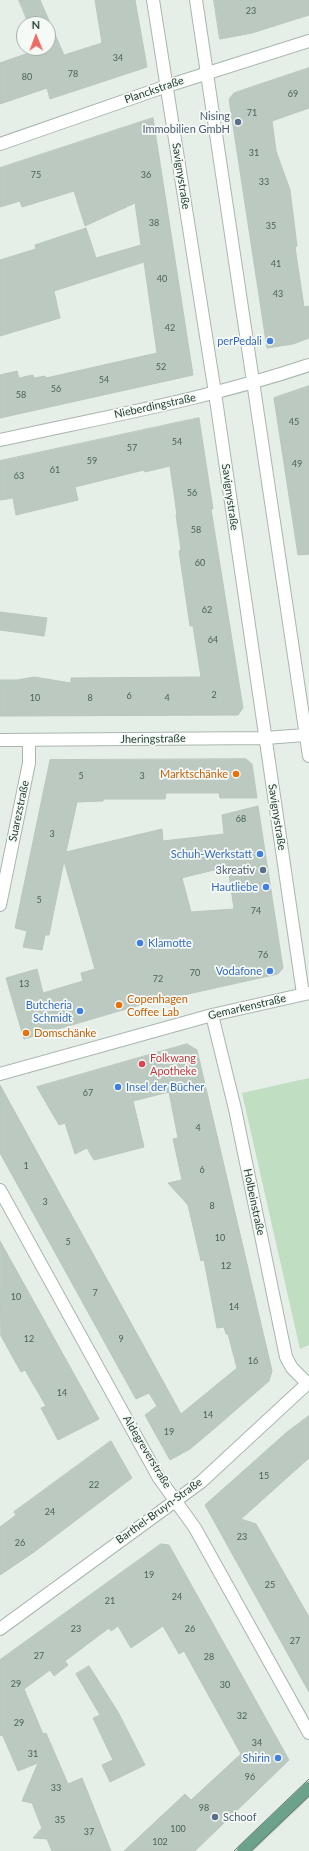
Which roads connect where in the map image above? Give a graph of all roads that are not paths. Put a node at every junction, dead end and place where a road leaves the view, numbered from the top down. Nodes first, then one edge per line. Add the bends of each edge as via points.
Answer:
1 (153, 0) edge
2 (196, 0) edge
3 (309, 41) edge
4 (208, 72) junction
5 (167, 86) junction
6 (0, 144) edge
7 (309, 365) edge
8 (253, 384) junction
9 (215, 393) junction
10 (0, 440) edge
11 (305, 735) junction
12 (265, 738) junction
13 (0, 740) edge
14 (29, 740) junction
15 (309, 756) edge
16 (0, 905) edge
17 (306, 993) edge
18 (212, 1015) junction
19 (0, 1074) edge
20 (0, 1190) edge
21 (308, 1383) edge
22 (177, 1500) junction
23 (0, 1629) edge
24 (309, 1733) edge
25 (309, 1788) edge
26 (243, 1851) edge

1 - 5 street, Savignystraße
2 - 4 street
3 - 4 street, Planckstraße
4 - 5 street, Planckstraße
4 - 8 street
5 - 6 street, Planckstraße
5 - 9 street, Savignystraße
7 - 8 street, Nieberdingstraße
8 - 9 street, Nieberdingstraße
8 - 11 street
9 - 10 street, Nieberdingstraße
9 - 12 street, Savignystraße
11 - 12 street, Jheringstraße
11 - 15 street
12 - 14 street, Jheringstraße
12 - 17 street, Savignystraße
13 - 14 street, Jheringstraße
14 - 16 street, Suarezstraße via 30,763
17 - 18 street, Gemarkenstraße
18 - 19 street, Gemarkenstraße
18 - 21 street, Holbeinstraße via 286,1357 292,1368
20 - 22 street, Aldegreverstraße via 160,1478
21 - 22 street, Barthel-Bruyn-Straße via 201,1482
22 - 23 street, Barthel-Bruyn-Straße
22 - 24 street, Aldegreverstraße via 196,1528
25 - 26 main road

